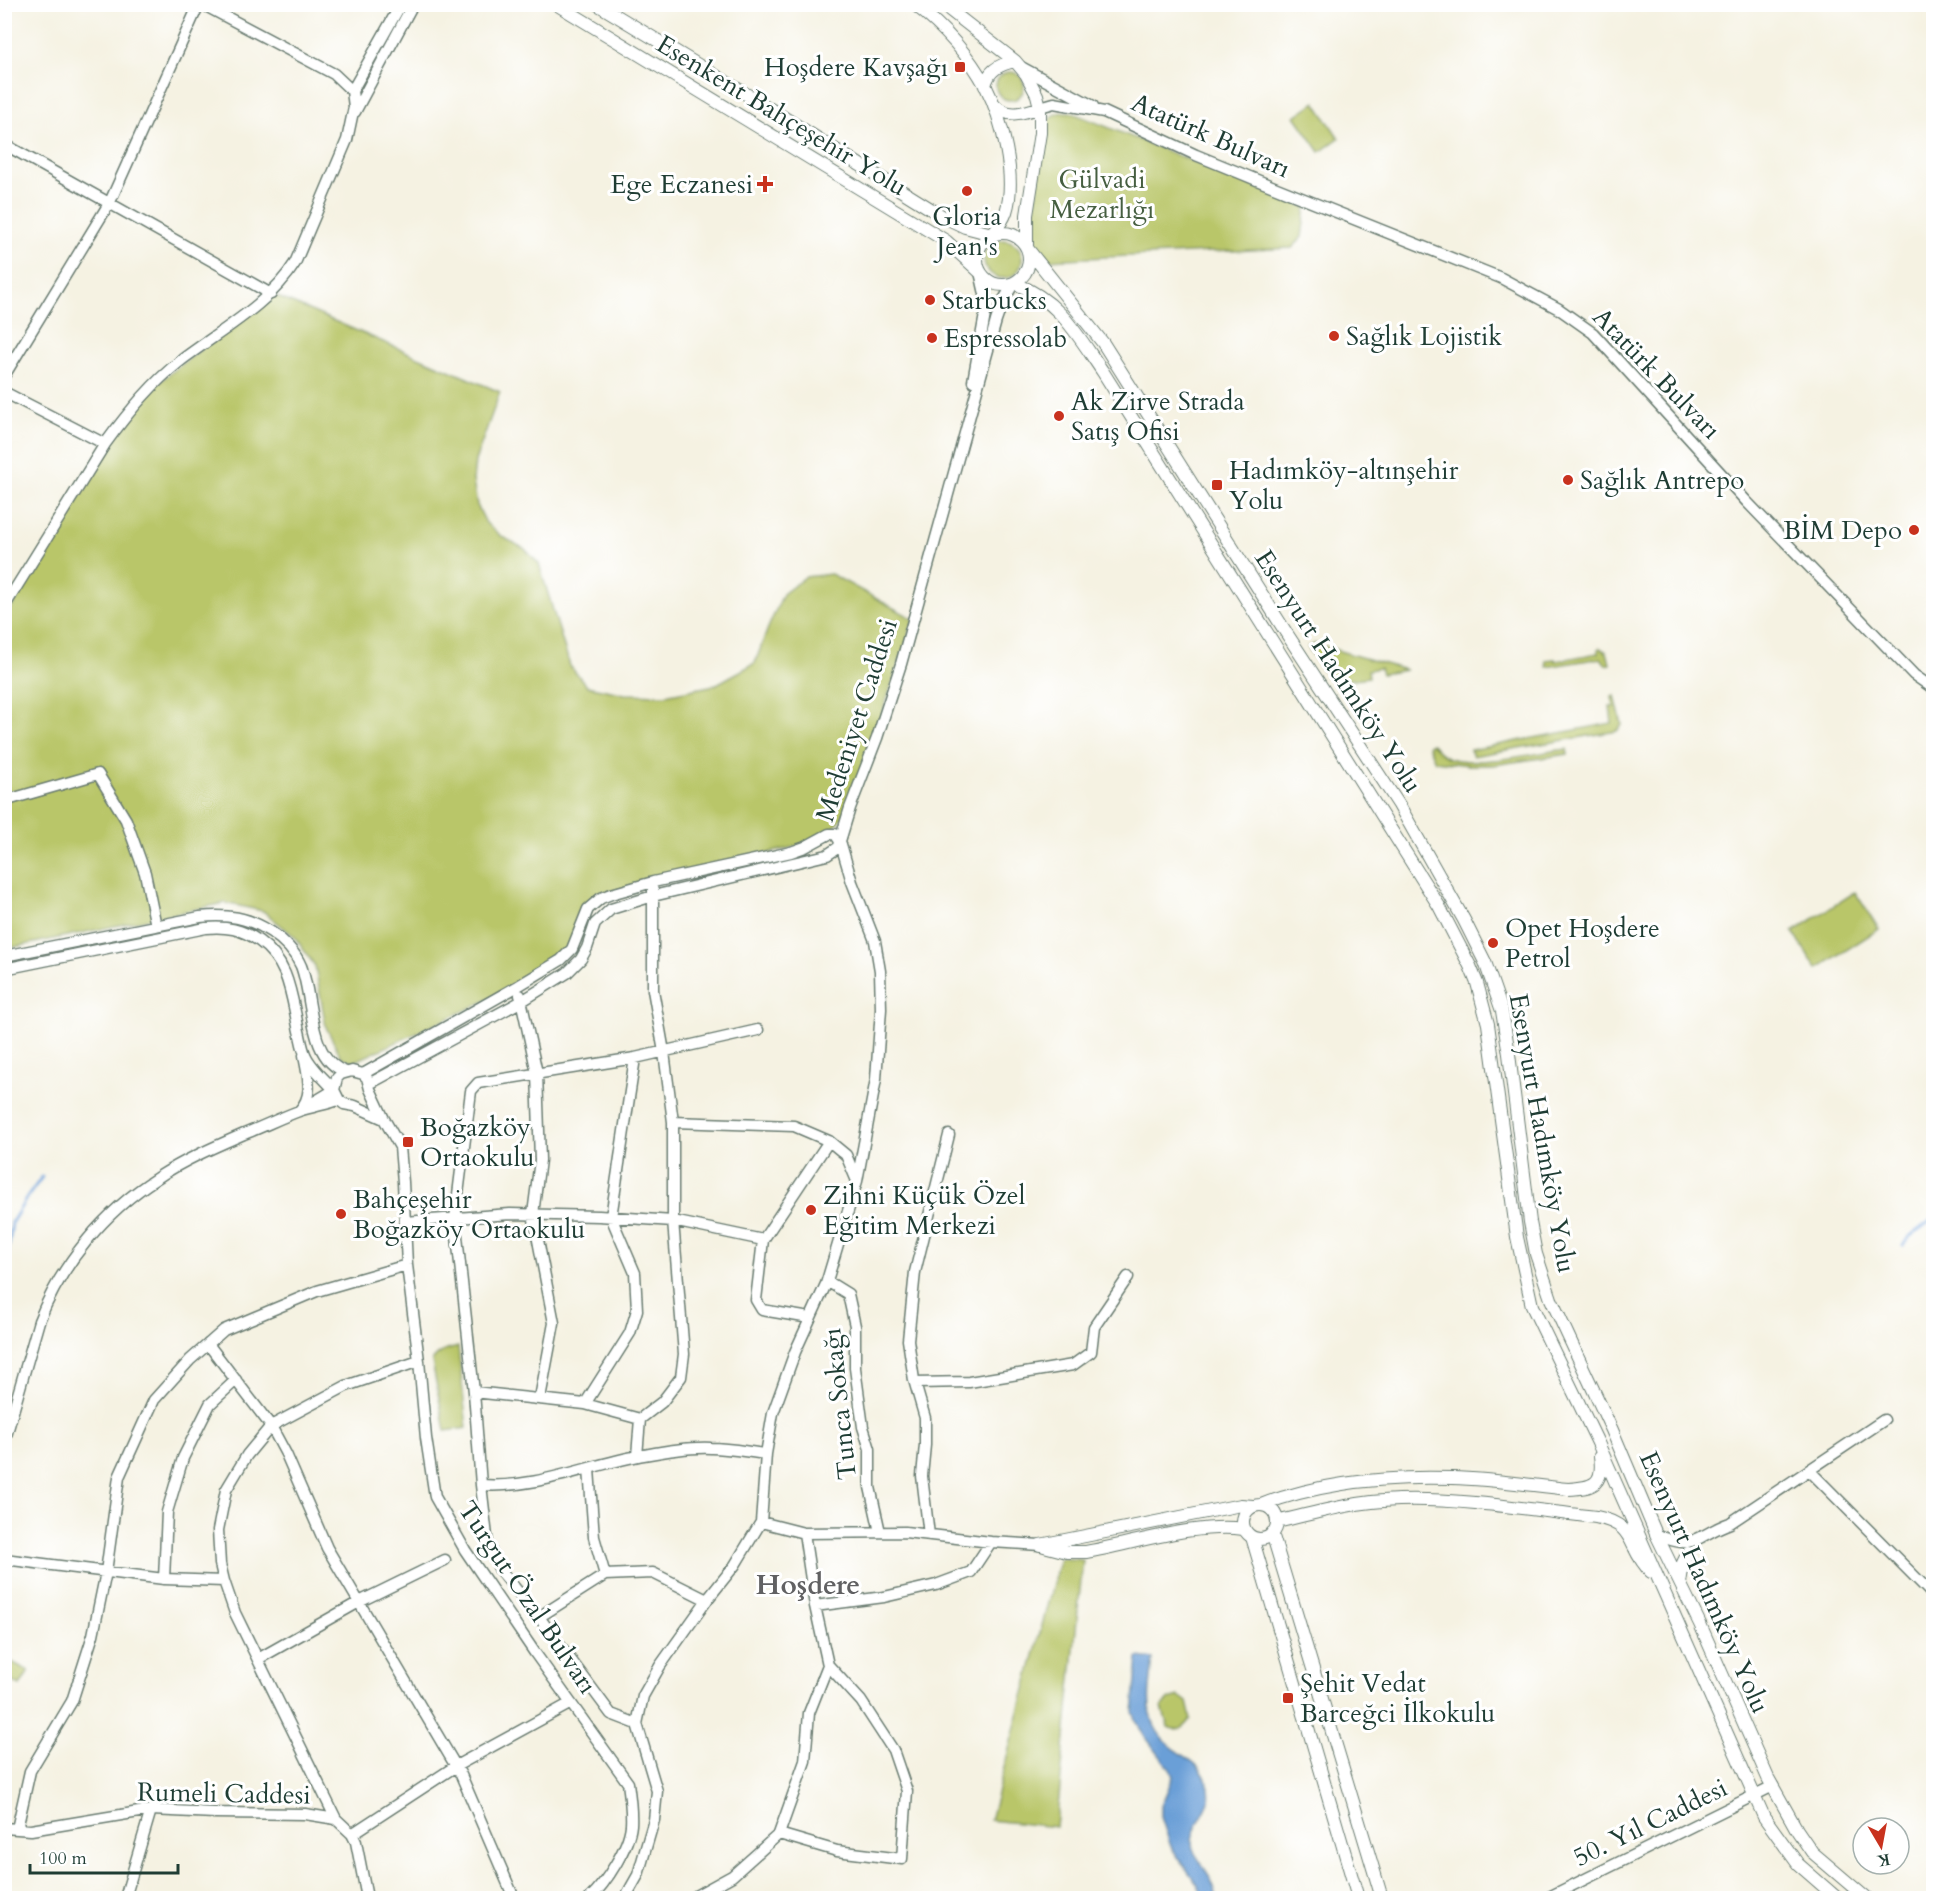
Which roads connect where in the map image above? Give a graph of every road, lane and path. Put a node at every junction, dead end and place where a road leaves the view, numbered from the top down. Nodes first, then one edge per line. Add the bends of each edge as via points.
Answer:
1 (200, 4) edge
2 (401, 4) edge
3 (413, 4) edge
4 (556, 4) edge
5 (597, 4) edge
6 (914, 4) edge
7 (942, 4) edge
8 (1018, 64) junction
9 (986, 86) junction
10 (352, 91) junction
11 (993, 104) junction
12 (1040, 107) junction
13 (1104, 112) junction
14 (353, 114) junction
15 (4, 144) edge
16 (110, 202) junction
17 (992, 234) junction
18 (1027, 248) junction
19 (980, 272) junction
20 (1014, 283) junction
21 (271, 294) junction
22 (4, 376) edge
23 (4, 392) edge
24 (105, 444) junction
25 (959, 452) junction
26 (4, 606) edge
27 (1934, 689) edge
28 (4, 801) edge
29 (840, 841) junction
30 (653, 882) junction
31 (653, 896) junction
32 (1452, 898) junction
33 (1439, 906) junction
34 (156, 926) junction
35 (4, 956) edge
36 (4, 969) edge
37 (519, 986) junction
38 (522, 1001) junction
39 (758, 1030) dead end
40 (303, 1050) junction
41 (664, 1052) junction
42 (635, 1058) junction
43 (346, 1071) junction
44 (537, 1073) junction
45 (367, 1082) junction
46 (337, 1095) junction
47 (355, 1106) junction
48 (299, 1111) junction
49 (384, 1119) junction
50 (673, 1122) junction
51 (949, 1135) dead end
52 (829, 1141) junction
53 (857, 1181) junction
54 (533, 1214) junction
55 (611, 1217) junction
56 (455, 1218) junction
57 (673, 1221) junction
58 (405, 1222) junction
59 (763, 1240) junction
60 (407, 1265) junction
61 (1128, 1277) dead end
62 (827, 1281) junction
63 (810, 1318) junction
64 (208, 1344) junction
65 (419, 1361) junction
66 (236, 1380) junction
67 (915, 1383) junction
68 (474, 1392) junction
69 (540, 1398) junction
70 (585, 1404) junction
71 (640, 1419) junction
72 (1884, 1420) dead end
73 (271, 1426) junction
74 (4, 1443) edge
75 (1598, 1443) junction
76 (765, 1454) junction
77 (637, 1456) junction
78 (589, 1468) junction
79 (1809, 1470) junction
80 (481, 1485) junction
81 (1257, 1505) junction
82 (761, 1522) junction
83 (1730, 1523) junction
84 (1275, 1528) junction
85 (880, 1532) junction
86 (804, 1533) junction
87 (1248, 1533) junction
88 (1656, 1534) junction
89 (929, 1535) junction
90 (991, 1542) junction
91 (1040, 1545) junction
92 (1688, 1553) junction
93 (1667, 1557) junction
94 (4, 1559) edge
95 (445, 1560) dead end
96 (106, 1572) junction
97 (605, 1575) junction
98 (164, 1579) junction
99 (1659, 1580) junction
100 (224, 1581) junction
101 (1680, 1583) junction
102 (1934, 1596) edge
103 (707, 1600) junction
104 (359, 1602) junction
105 (815, 1606) junction
106 (539, 1617) junction
107 (258, 1659) junction
108 (828, 1665) junction
109 (570, 1702) junction
110 (637, 1724) junction
111 (456, 1766) junction
112 (1773, 1786) junction
113 (1755, 1796) junction
114 (151, 1810) junction
115 (336, 1819) junction
116 (4, 1828) edge
117 (17, 1828) junction
118 (352, 1834) junction
119 (779, 1834) junction
120 (125, 1899) edge
121 (367, 1899) edge
122 (514, 1899) edge
123 (590, 1899) edge
124 (625, 1899) edge
125 (692, 1899) edge
126 (1358, 1899) edge
127 (1382, 1899) edge
128 (1547, 1899) edge
129 (1837, 1899) edge
130 (1866, 1899) edge

1 - 10 street via 334,74
1 - 16 street
2 - 10 street
3 - 14 street
4 - 19 main road, Esenkent Bahçeşehir Yolu via 946,241
5 - 17 main road, Esenkent Bahçeşehir Yolu via 942,216
6 - 9 main road via 949,37
7 - 8 main road, Atatürk Bulvarı
8 - 9 main road via 997,67
8 - 12 main road, Atatürk Bulvarı via 1031,82
8 - 13 street, Atatürk Bulvarı
9 - 11 main road
10 - 14 street
11 - 12 main road via 1012,114
11 - 17 main road via 1010,183 1006,213
12 - 13 street, Atatürk Bulvarı via 1054,103
12 - 18 main road, Atatürk Bulvarı via 1027,215
13 - 27 street, Atatürk Bulvarı via 1196,155 1501,278 1574,318 1593,333 1747,502 1914,675
14 - 21 street via 344,147 295,263
15 - 16 street
16 - 21 street
16 - 22 street
17 - 18 main road via 1008,233 1023,241
17 - 19 main road via 984,239 976,255
18 - 20 main road via 1029,264
18 - 32 main road, Esenyurt Hadımköy Yolu via 1109,353 1399,805
19 - 20 main road via 991,283
19 - 25 street via 986,309
20 - 25 street via 996,321
20 - 33 main road, Esenyurt Hadımköy Yolu via 1052,304 1103,372
21 - 24 street via 177,364 122,420
23 - 24 street
24 - 26 street
25 - 29 street, Medeniyet Caddesi via 901,664
28 - 34 street via 98,774 126,820 146,873
29 - 30 street via 835,834 829,834 791,852
29 - 31 street via 838,849 827,855
29 - 53 street, Medeniyet Caddesi via 875,940 880,970 876,1079
30 - 31 street
30 - 37 street via 611,894 592,905 572,949
31 - 38 street via 611,909 595,924 587,948 574,967
31 - 41 street via 653,990
32 - 33 main road
32 - 88 main road, Esenyurt Hadımköy Yolu via 1485,962 1502,1011 1530,1222 1543,1277
33 - 75 main road, Esenyurt Hadımköy Yolu via 1470,966 1488,1024 1517,1237 1532,1306
34 - 35 street
34 - 43 street via 222,915 250,920 275,934 300,964 322,1052 331,1064
36 - 40 street via 206,928 237,929 260,941 280,963 288,981
37 - 38 street
37 - 45 street
38 - 44 street
38 - 45 street
39 - 41 street
40 - 46 street
40 - 48 street via 309,1095
41 - 42 street
41 - 50 street
42 - 44 street
42 - 55 street
43 - 45 street via 358,1071
43 - 46 street via 337,1078
44 - 54 street via 540,1160
44 - 56 street via 478,1083 471,1091
45 - 47 street via 365,1100
45 - 49 street, Turgut Özal Bulvarı
46 - 47 street via 349,1106
46 - 48 street
47 - 49 street
48 - 74 street via 180,1164 99,1227 64,1269 45,1305
49 - 58 street, Turgut Özal Bulvarı via 400,1148
50 - 52 street via 794,1126
50 - 57 street
51 - 67 street via 915,1272 908,1341
52 - 53 street via 846,1155
52 - 59 street
53 - 62 street, Medeniyet Caddesi
54 - 55 street
54 - 56 street
54 - 69 street via 555,1323
55 - 57 street
55 - 70 street via 635,1273 637,1310 630,1333
56 - 58 street
56 - 68 street
57 - 59 street
57 - 71 street via 684,1354 681,1377 662,1402
58 - 60 street, Turgut Özal Bulvarı
59 - 63 street via 756,1300 762,1310
60 - 64 street via 317,1291 224,1330
60 - 65 street, Turgut Özal Bulvarı
61 - 67 street via 1094,1327 1091,1352 1073,1365 969,1382
62 - 63 street, Medeniyet Caddesi
62 - 85 street, Tunca Sokağı via 848,1294 855,1326 855,1368 870,1449 870,1487
63 - 76 street, Medeniyet Caddesi via 773,1413
64 - 66 street
64 - 96 street via 154,1400 119,1477
65 - 73 street via 346,1386
65 - 109 street, Turgut Özal Bulvarı via 435,1497 465,1550
66 - 73 street
66 - 98 street via 210,1404 183,1458 167,1512
67 - 89 street via 926,1418 922,1476
68 - 69 street
68 - 80 street
69 - 70 street
70 - 71 street
71 - 77 street
72 - 79 street
73 - 100 street via 226,1490 219,1530
73 - 104 street via 327,1548
75 - 81 main road via 1601,1474 1596,1483 1583,1488 1453,1478 1388,1479 1307,1491
75 - 99 main road, Esenyurt Hadımköy Yolu
76 - 77 street via 710,1448
76 - 82 street, Medeniyet Caddesi
77 - 78 street
78 - 80 street via 499,1486
78 - 97 street via 594,1537
79 - 83 street
79 - 102 street
80 - 106 street via 488,1545 500,1570
81 - 84 main road via 1274,1512
81 - 87 main road via 1242,1518
81 - 91 main road
82 - 86 street
82 - 103 street via 735,1565
83 - 88 street via 1693,1542 1679,1544
83 - 92 street
84 - 87 main road via 1263,1539
84 - 99 main road via 1329,1509 1397,1500 1445,1501 1596,1517 1612,1521 1624,1530 1643,1564
84 - 127 main road
85 - 86 street
85 - 89 street
86 - 105 street
87 - 91 main road via 1227,1527 1193,1530 1086,1552
87 - 126 main road
88 - 93 main road, Esenyurt Hadımköy Yolu
89 - 90 street
90 - 91 street
90 - 105 street via 971,1572 945,1582 884,1597
92 - 93 street
92 - 101 main road
93 - 101 main road, Esenyurt Hadımköy Yolu
94 - 96 street
95 - 104 street
96 - 98 street
96 - 117 street via 93,1635 72,1701 30,1771
97 - 103 street via 653,1573
97 - 106 street
98 - 100 street
99 - 113 main road, Esenyurt Hadımköy Yolu
100 - 107 street
101 - 112 main road, Esenyurt Hadımköy Yolu
103 - 110 street via 643,1696
104 - 107 street
104 - 111 street
105 - 108 street
106 - 110 street via 610,1714
107 - 115 street
108 - 119 street via 809,1713 805,1761
108 - 119 street via 861,1701 893,1750 907,1791 902,1859 837,1851
109 - 111 street
109 - 123 street, Turgut Özal Bulvarı via 628,1782 631,1806 631,1828 617,1861
110 - 124 street via 657,1791 654,1820 638,1875
111 - 118 street
111 - 122 street
112 - 113 street, 50. Yıl Caddesi
112 - 130 main road, Esenyurt Hadımköy Yolu via 1812,1852
113 - 128 street, 50. Yıl Caddesi
113 - 129 main road, Esenyurt Hadımköy Yolu via 1764,1817 1798,1864
114 - 115 street, Rumeli Caddesi via 305,1814
114 - 117 street, Rumeli Caddesi via 31,1830
114 - 120 street
115 - 118 street
116 - 117 street, Rumeli Caddesi
118 - 121 street
119 - 125 street via 732,1876

